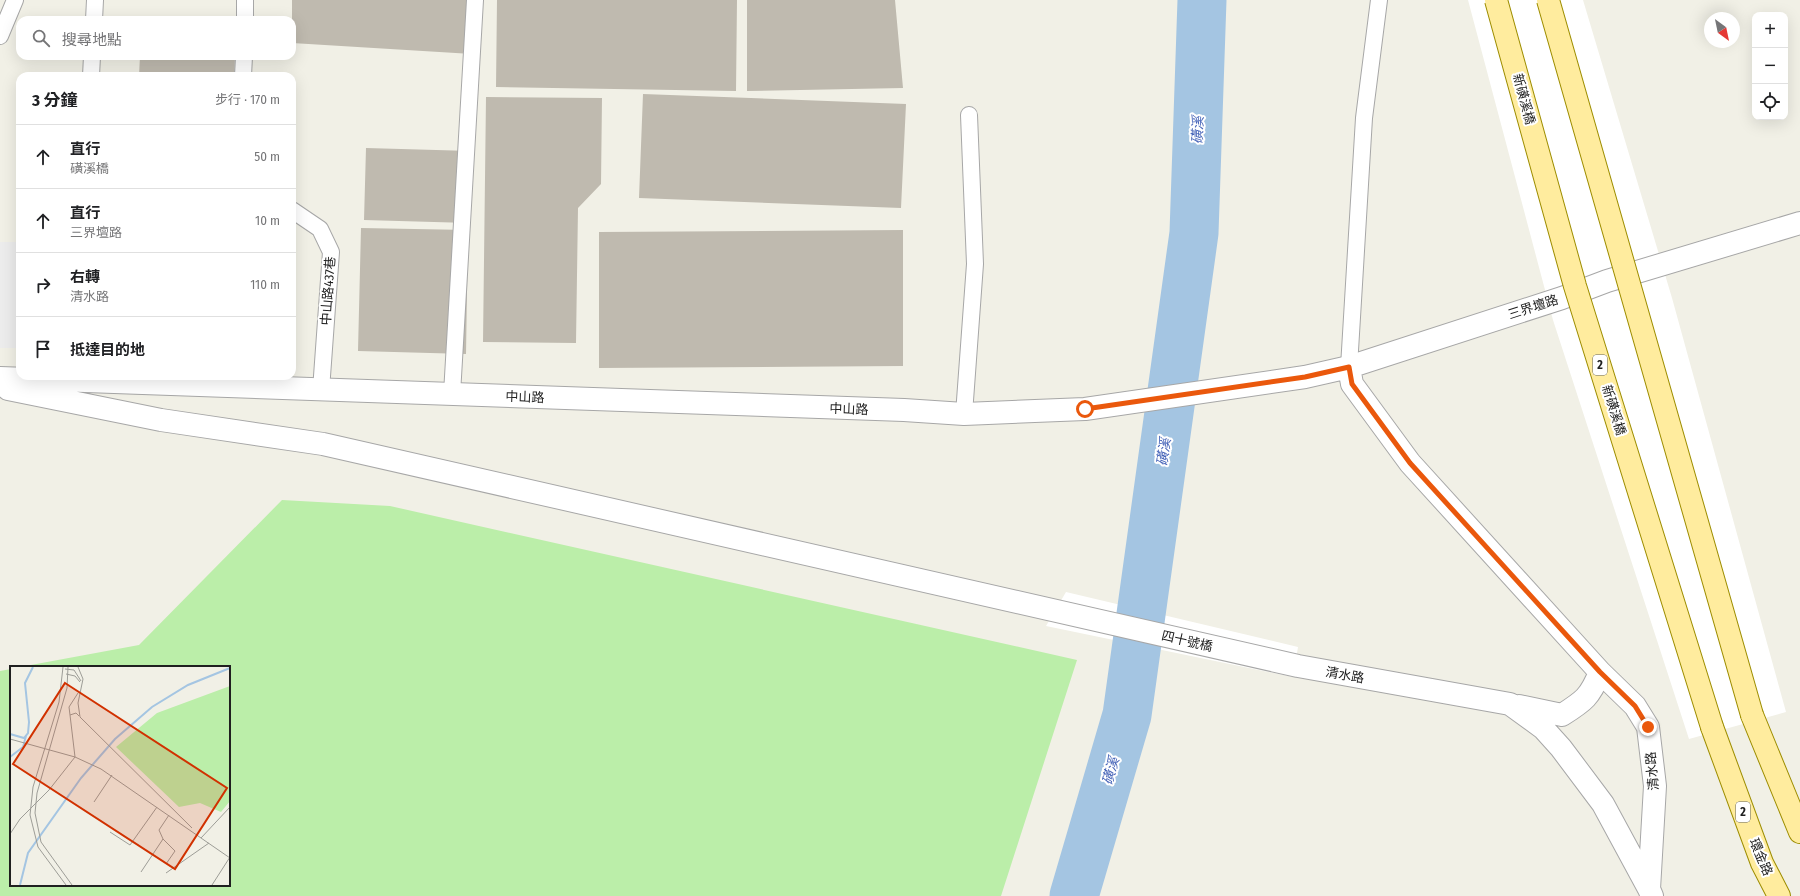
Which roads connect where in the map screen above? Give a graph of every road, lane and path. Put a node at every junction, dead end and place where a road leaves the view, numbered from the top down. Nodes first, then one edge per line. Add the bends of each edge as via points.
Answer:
1 (15, 0) edge
2 (95, 0) edge
3 (245, 0) edge
4 (475, 0) edge
5 (1379, 0) edge
6 (1496, 0) edge
7 (1548, 0) edge
8 (94, 16) edge
9 (244, 16) edge
10 (0, 36) edge
11 (92, 60) edge
12 (244, 60) edge
13 (91, 72) edge
14 (243, 72) edge
15 (969, 115) dead end
16 (296, 213) edge
17 (1800, 223) edge
18 (1349, 367) junction
19 (0, 378) edge
20 (16, 378) edge
21 (155, 380) edge
22 (0, 387) edge
23 (321, 390) junction
24 (452, 394) junction
25 (1051, 411) joint
26 (964, 414) junction
27 (1298, 666) joint
28 (1600, 672) junction
29 (1510, 704) junction
30 (1712, 727) joint
31 (1800, 832) edge
32 (1650, 892) edge
33 (1779, 896) edge

1 - 10 lane
2 - 8 lane
3 - 9 lane
4 - 24 lane
5 - 18 lane via 1364,118
6 - 30 main road, 新磺溪橋 / 2, bridge via 1575,286
7 - 31 main road, bridge via 1752,715
11 - 13 lane
12 - 14 lane
15 - 26 lane via 975,264
16 - 23 lane, 中山路437巷 via 320,229 331,252
17 - 18 street, 三界壇路 via 1607,280 1562,298
18 - 25 street, 三界壇路 via 1305,377 1085,409
18 - 28 street, 清水路 via 1352,384 1410,463
19 - 20 street, 中山路
21 - 23 street, 中山路
22 - 27 street, 四十號橋 via 161,420 324,444
23 - 24 street, 中山路
24 - 26 street, 中山路
25 - 26 street, 中山路
27 - 29 street, 清水路
28 - 29 street, 清水路 via 1593,689 1584,701 1562,715
28 - 32 street, 清水路 via 1635,706 1648,727 1655,786
29 - 32 street, 清水路 via 1543,728 1603,804
30 - 33 main road, 環金路 / 2 via 1762,863

